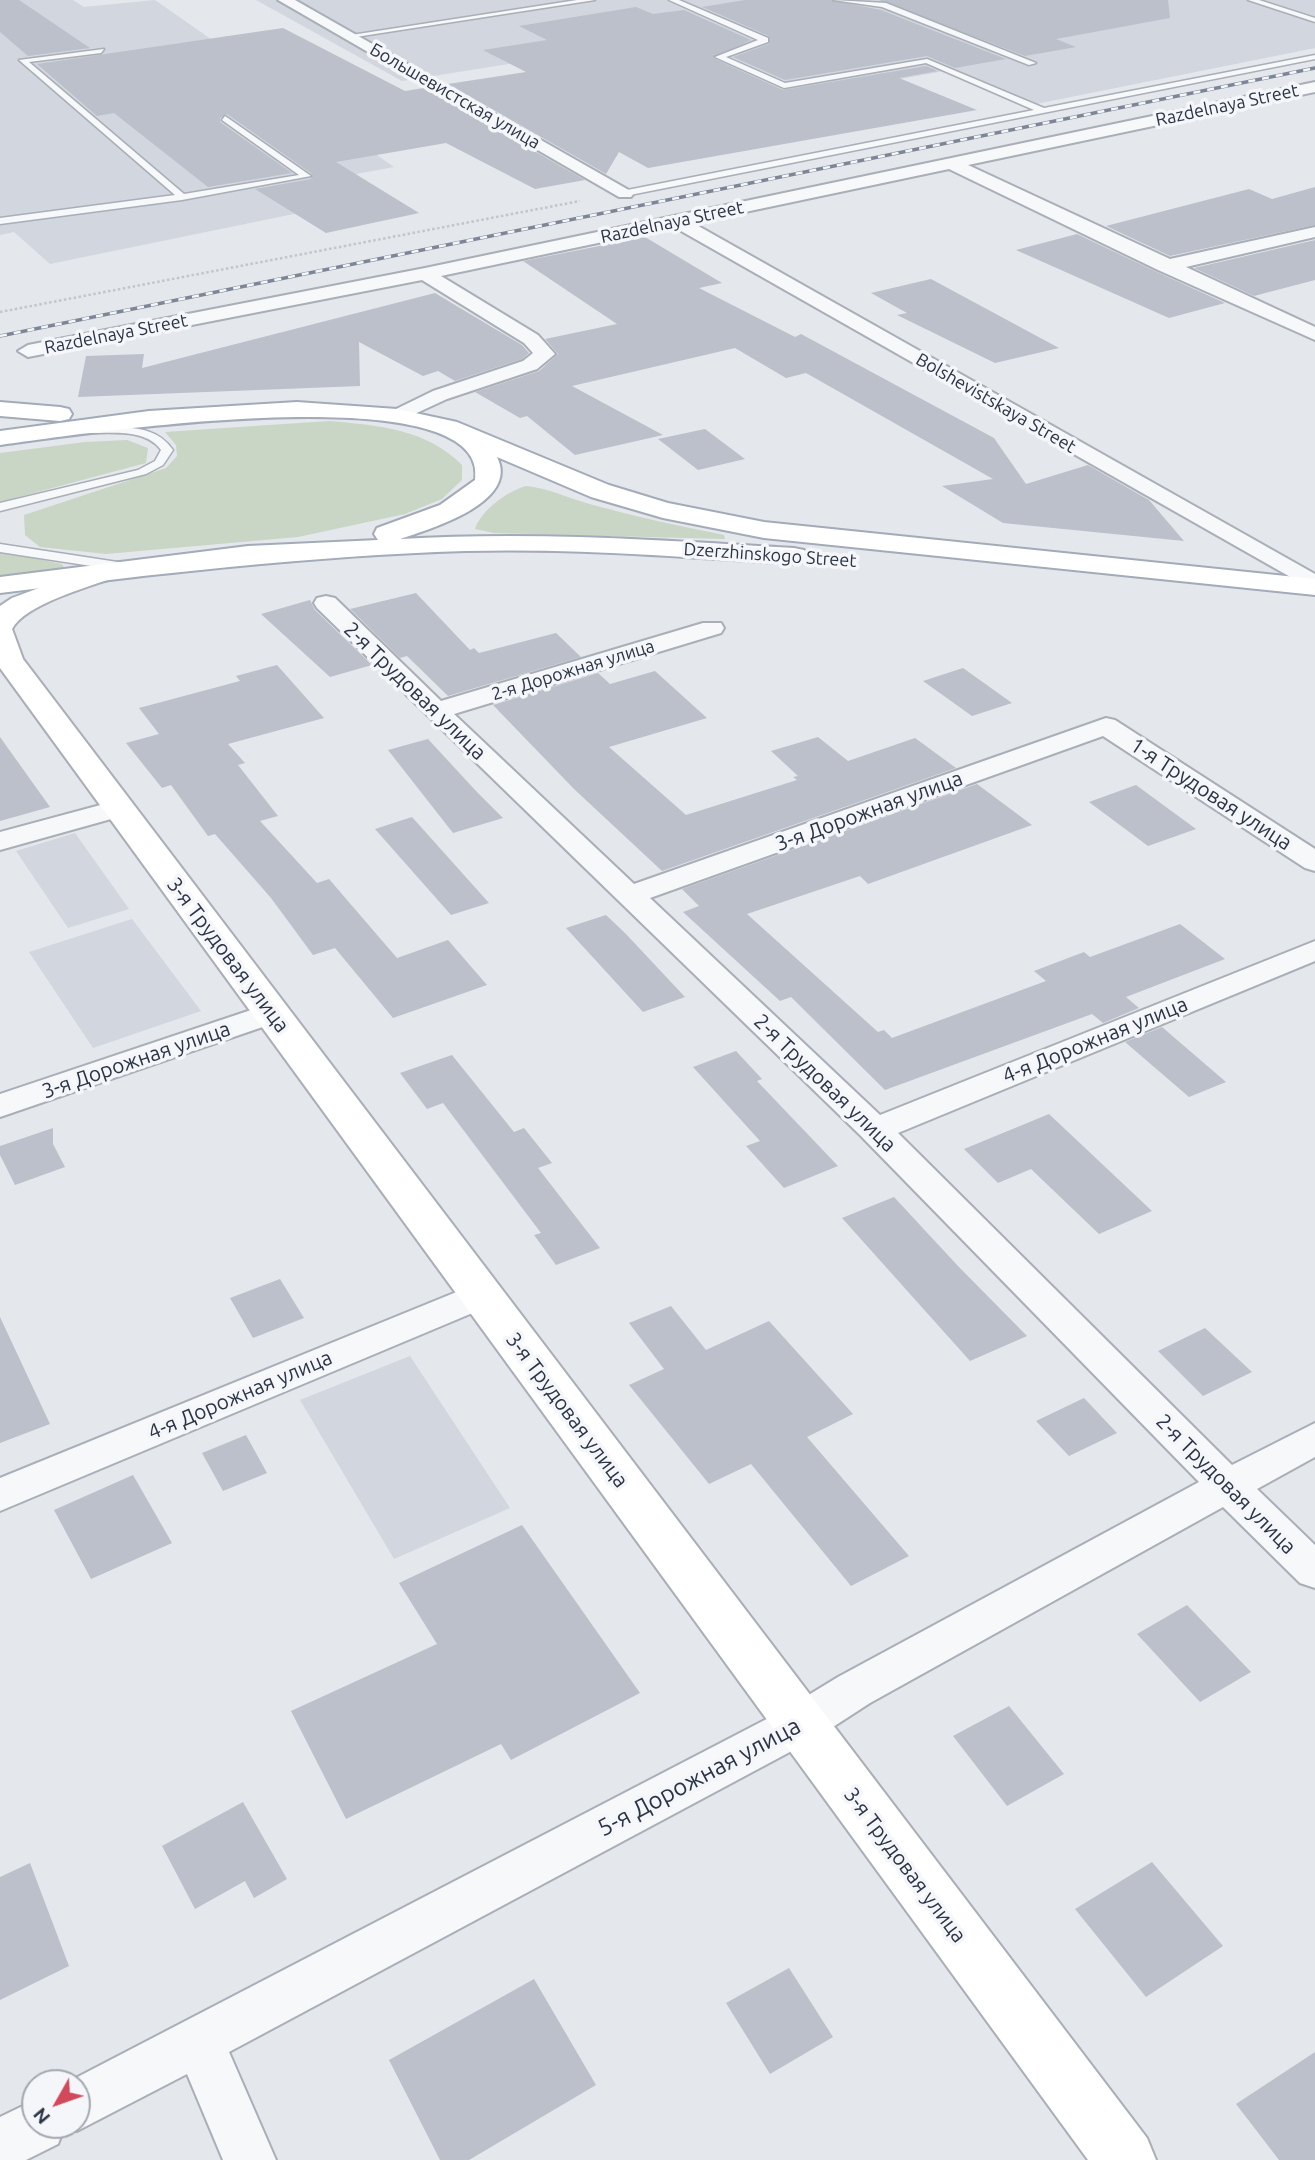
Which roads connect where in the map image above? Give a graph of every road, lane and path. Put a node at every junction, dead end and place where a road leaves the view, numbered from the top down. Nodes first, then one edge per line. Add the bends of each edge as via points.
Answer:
1 (285, 0) edge
2 (591, 0) edge
3 (673, 0) edge
4 (837, 0) edge
5 (1252, 0) edge
6 (1315, 20) edge
7 (349, 36) junction
8 (100, 51) dead end
9 (1315, 58) edge
10 (1032, 63) dead end
11 (1315, 87) edge
12 (1044, 111) junction
13 (225, 118) dead end
14 (948, 162) junction
15 (625, 193) junction
16 (182, 197) junction
17 (0, 221) edge
18 (677, 221) junction
19 (1315, 232) edge
20 (1165, 266) junction
21 (425, 274) junction
22 (0, 312) edge
23 (1315, 334) edge
24 (28, 351) dead end
25 (0, 409) edge
26 (397, 416) junction
27 (149, 418) junction
28 (59, 429) junction
29 (464, 433) junction
30 (0, 438) edge
31 (0, 507) edge
32 (0, 548) edge
33 (223, 557) junction
34 (117, 569) junction
35 (0, 585) edge
36 (1315, 586) edge
37 (326, 603) dead end
38 (1315, 604) edge
39 (712, 628) dead end
40 (2, 648) edge
41 (435, 711) junction
42 (1107, 726) joint
43 (119, 808) junction
44 (0, 841) edge
45 (1315, 862) edge
46 (631, 895) junction
47 (1315, 950) edge
48 (272, 1013) junction
49 (0, 1106) edge
50 (874, 1130) junction
51 (481, 1295) junction
52 (1315, 1438) edge
53 (1227, 1487) junction
54 (0, 1495) edge
55 (1315, 1571) edge
56 (800, 1724) junction
57 (199, 2042) junction
58 (91, 2098) edge
59 (21, 2134) edge
60 (0, 2145) edge
61 (250, 2160) edge
62 (1125, 2160) edge

1 - 7 street, Большевистская улица
2 - 7 lane
3 - 12 lane via 765,40 719,57 784,86 927,61
4 - 10 lane via 883,5
5 - 6 lane
7 - 15 street, Большевистская улица
8 - 16 lane via 23,60
9 - 12 lane
11 - 14 street, Razdelnaya Street
12 - 15 lane
13 - 16 lane via 307,176
14 - 18 street, Razdelnaya Street
14 - 20 street
15 - 22 path
16 - 17 lane
18 - 21 street, Razdelnaya Street
18 - 36 street, Bolshevistskaya Street
19 - 20 street
20 - 23 street
21 - 24 street, Razdelnaya Street
21 - 26 street via 531,339 545,354 530,365 440,395
25 - 27 main road
26 - 27 main road, Dzerzhinskogo Street via 297,409
26 - 29 main road, Dzerzhinskogo Street
27 - 28 main road
28 - 30 main road
28 - 31 lane via 147,435 161,441 167,450 159,463 142,471
29 - 33 main road via 484,457 489,479 479,492 452,509 378,536
29 - 36 main road, Dzerzhinskogo Street via 600,491 663,510 764,530
32 - 34 lane
33 - 34 main road
33 - 38 main road, Dzerzhinskogo Street via 467,543 652,547 1080,578
34 - 35 main road
34 - 40 main road via 22,604 2,618
37 - 41 street, 2-я Трудовая улица
39 - 41 street, 2-я Дорожная улица
40 - 43 main road, 3-я Трудовая улица
41 - 46 street, 2-я Трудовая улица
42 - 45 street, 1-я Трудовая улица
42 - 46 street, 3-я Дорожная улица
43 - 44 street
43 - 48 main road, 3-я Трудовая улица
46 - 50 street, 2-я Трудовая улица
47 - 50 street, 4-я Дорожная улица
48 - 49 street, 3-я Дорожная улица
48 - 51 main road, 3-я Трудовая улица
50 - 53 street, 2-я Трудовая улица
51 - 54 street, 4-я Дорожная улица
51 - 56 main road, 3-я Трудовая улица
52 - 53 street, 5-я Дорожная улица
53 - 55 street, 2-я Трудовая улица
53 - 56 street, 5-я Дорожная улица via 854,1690
56 - 57 street, 5-я Дорожная улица
56 - 62 main road, 3-я Трудовая улица
57 - 58 street, 5-я Дорожная улица
57 - 61 street
59 - 60 street

